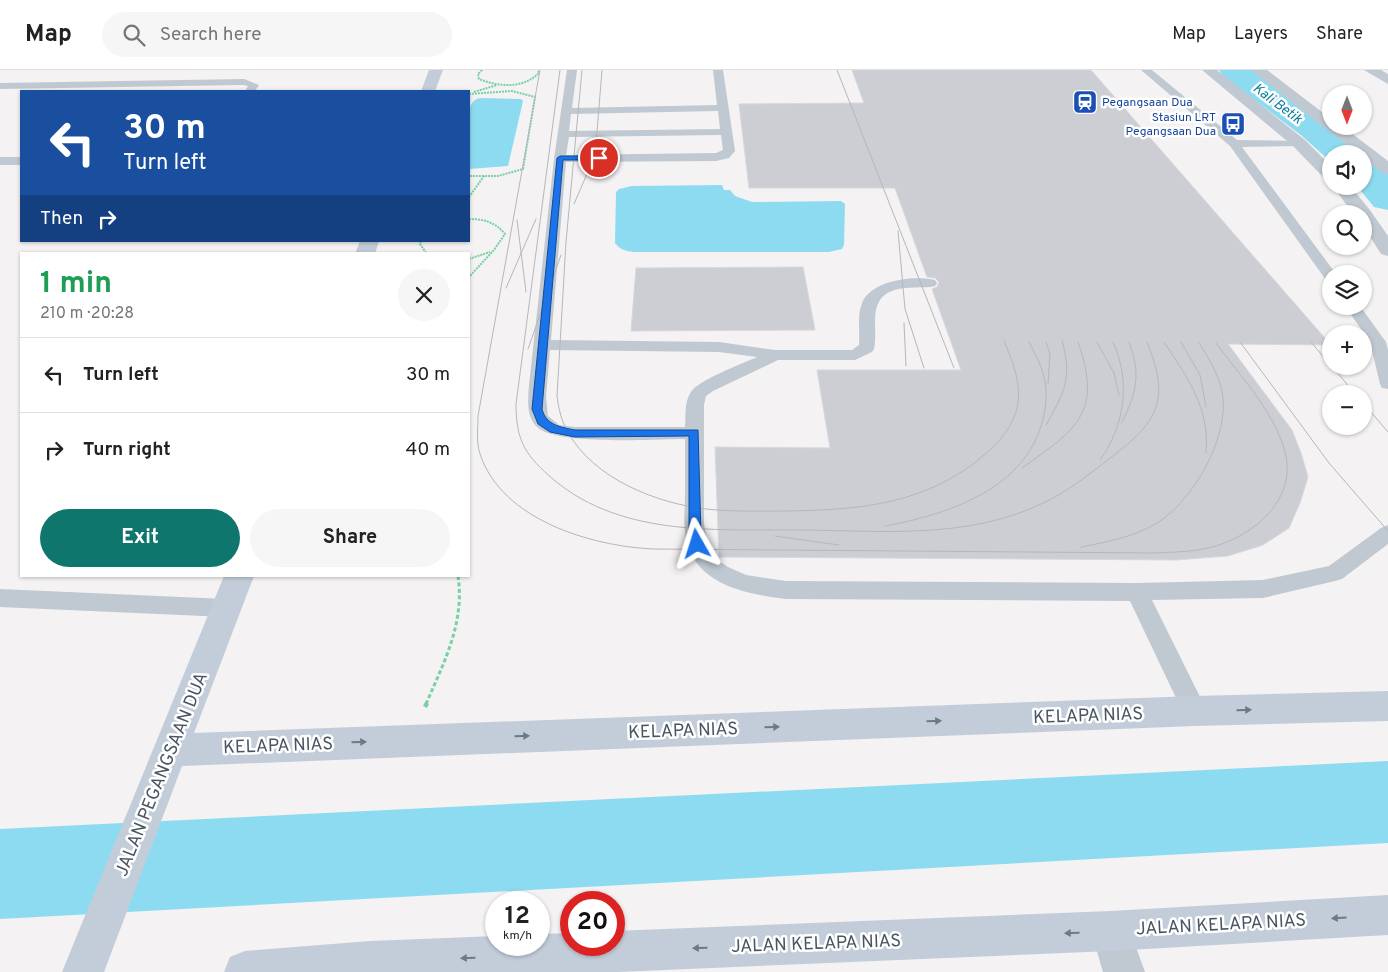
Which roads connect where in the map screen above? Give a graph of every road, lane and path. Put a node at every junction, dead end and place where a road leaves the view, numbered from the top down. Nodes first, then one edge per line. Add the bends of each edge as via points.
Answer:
1 (436, 70) edge
2 (482, 70) edge
3 (538, 70) edge
4 (572, 70) edge
5 (718, 70) edge
6 (1146, 70) edge
7 (1209, 70) edge
8 (1258, 70) edge
9 (1371, 70) edge
10 (1378, 70) edge
11 (1388, 72) edge
12 (1388, 80) edge
13 (499, 85) junction
14 (0, 86) edge
15 (95, 88) edge
16 (251, 90) edge
17 (428, 90) edge
18 (470, 94) edge
19 (470, 94) edge
20 (724, 108) junction
21 (567, 111) junction
22 (1322, 118) edge
23 (726, 132) junction
24 (564, 134) junction
25 (1344, 135) edge
26 (1299, 143) junction
27 (1234, 144) junction
28 (20, 149) edge
29 (560, 158) junction
30 (3, 161) edge
31 (20, 161) edge
32 (1322, 166) edge
33 (1388, 169) edge
34 (470, 176) edge
35 (484, 176) junction
36 (1348, 195) edge
37 (470, 196) edge
38 (1357, 205) edge
39 (470, 219) edge
40 (1372, 226) edge
41 (1388, 250) edge
42 (491, 252) junction
43 (470, 259) edge
44 (1322, 265) edge
45 (470, 276) edge
46 (930, 283) dead end
47 (1358, 315) edge
48 (542, 345) junction
49 (775, 355) junction
50 (1388, 384) edge
51 (694, 433) junction
52 (1388, 533) edge
53 (239, 577) edge
54 (458, 577) edge
55 (1137, 592) junction
56 (0, 598) edge
57 (226, 608) junction
58 (1388, 706) edge
59 (1195, 711) junction
60 (412, 740) junction
61 (164, 766) junction
62 (1388, 915) edge
63 (1111, 931) junction
64 (86, 965) edge
65 (244, 972) edge
66 (1124, 972) edge

1 - 17 street
2 - 13 path via 478,74 480,79
3 - 13 path via 535,78 526,82
4 - 21 lane
5 - 20 lane
6 - 27 lane
7 - 26 street
8 - 22 street
9 - 12 street
10 - 11 street
13 - 18 path
14 - 15 lane
15 - 16 lane via 249,82 254,84
19 - 35 path via 518,92 535,97 523,168 498,176
20 - 21 lane
20 - 23 lane
21 - 24 lane
23 - 24 lane
23 - 29 lane via 729,151 721,156
24 - 29 lane
25 - 33 street
26 - 27 lane
26 - 32 street
27 - 44 lane
28 - 30 lane
29 - 48 lane
30 - 31 lane
34 - 35 path
35 - 37 path
36 - 38 street
39 - 42 path via 487,220 499,226 504,234 502,243
40 - 41 street
42 - 43 path
42 - 45 path
46 - 49 lane via 896,286 872,298 868,311 867,345 861,353 846,356
47 - 50 lane via 1378,342
48 - 49 lane via 719,347
48 - 51 lane via 537,409 541,421 547,426 575,434
49 - 51 lane via 698,394
51 - 55 lane via 697,544 703,557 734,580 756,587 786,590
52 - 55 lane via 1335,573 1263,589
53 - 57 street, JALAN PEGANGSAAN DUA
54 - 60 path via 462,592 458,625
55 - 59 lane
56 - 57 lane
57 - 61 street, JALAN PEGANGSAAN DUA
59 -> 58 street
60 -> 59 street, KELAPA NIAS
61 -> 60 street, KELAPA NIAS
61 - 64 street, JALAN PEGANGSAAN DUA
62 -> 63 street, JALAN KELAPA NIAS
63 -> 65 street, JALAN KELAPA NIAS via 370,962
63 - 66 street

